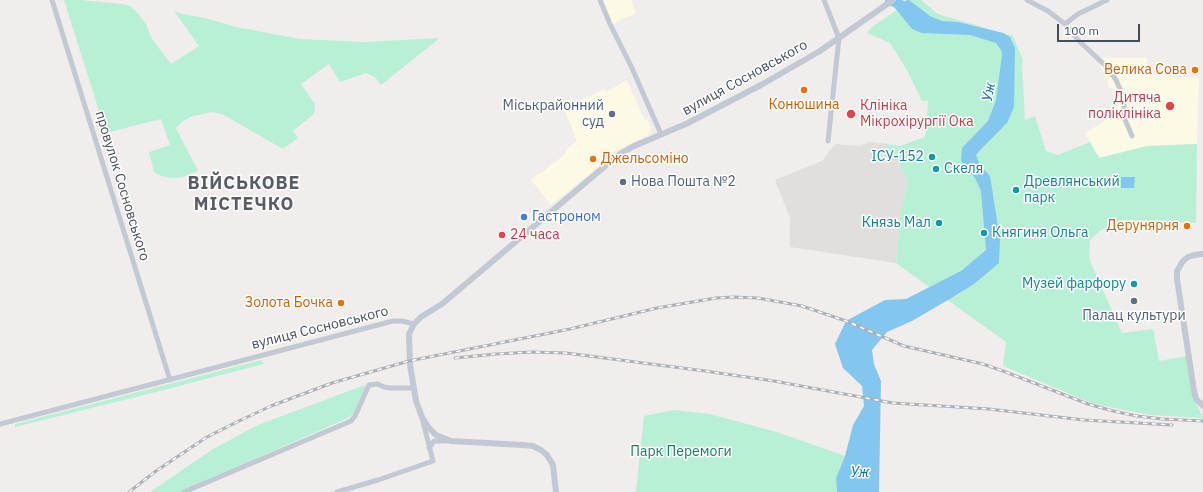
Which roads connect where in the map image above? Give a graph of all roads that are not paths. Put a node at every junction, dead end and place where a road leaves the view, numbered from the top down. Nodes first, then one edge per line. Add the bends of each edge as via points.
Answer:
1 (52, 0) edge
2 (600, 0) edge
3 (824, 0) edge
4 (893, 0) edge
5 (1027, 0) edge
6 (1107, 0) edge
7 (1065, 24) junction
8 (839, 38) junction
9 (661, 134) junction
10 (1132, 136) dead end
11 (828, 141) dead end
12 (1203, 254) edge
13 (414, 324) junction
14 (170, 380) junction
15 (414, 388) junction
16 (1203, 406) edge
17 (422, 417) junction
18 (0, 424) edge
19 (451, 441) junction
20 (430, 448) junction
21 (184, 492) edge
22 (337, 492) edge
23 (556, 492) edge

1 - 14 street, провулок Сосновського
2 - 9 street
3 - 8 street
4 - 8 street, вулиця Сосновського
5 - 7 street
6 - 7 street via 1078,14
7 - 10 street via 1108,68 1116,80 1124,98 1124,117
8 - 9 street, вулиця Сосновського via 761,85 688,123
8 - 11 street
9 - 13 street, вулиця Сосновського via 617,156 442,304
12 - 16 street via 1188,257 1183,261 1177,271 1177,279 1194,392 1196,399
13 - 14 street, вулиця Сосновського via 393,321
13 - 15 street via 409,334
14 - 18 street, вулиця Сосновського
15 - 17 street
15 - 21 street via 369,385 351,421
17 - 19 street via 434,433
17 - 20 street
19 - 20 street via 434,440
19 - 23 street via 533,446 547,455 553,465
20 - 22 street via 433,461

